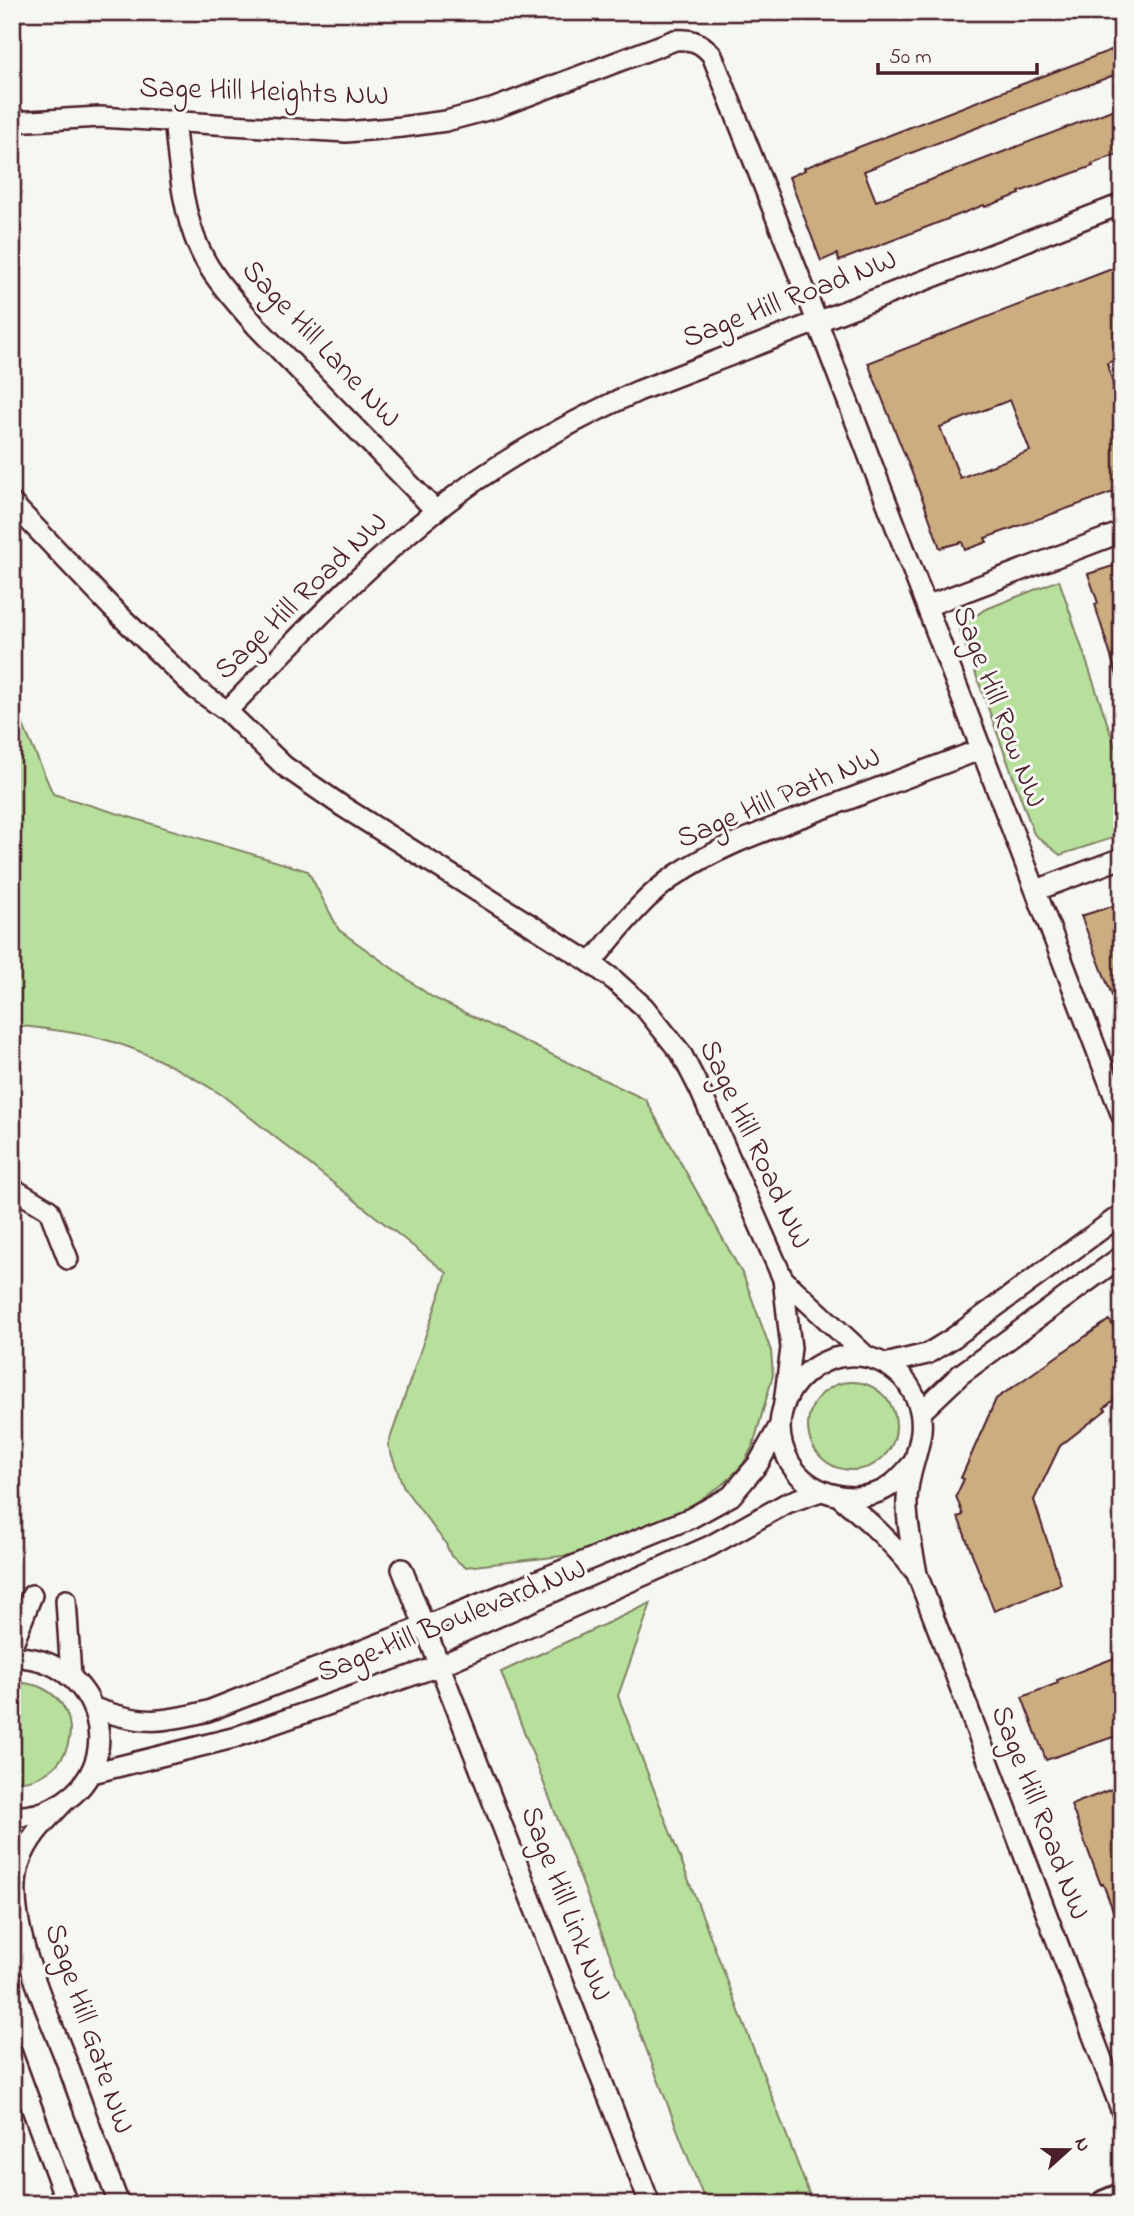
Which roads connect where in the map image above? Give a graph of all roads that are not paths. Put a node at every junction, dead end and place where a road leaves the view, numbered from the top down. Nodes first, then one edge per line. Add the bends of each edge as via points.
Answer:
1 (174, 120) junction
2 (12, 122) edge
3 (1122, 204) edge
4 (817, 321) junction
5 (12, 503) edge
6 (436, 511) junction
7 (1122, 532) edge
8 (927, 606) junction
9 (227, 711) junction
10 (982, 749) junction
11 (1122, 858) edge
12 (1037, 890) junction
13 (591, 963) junction
14 (1122, 1115) edge
15 (12, 1188) edge
16 (1122, 1214) edge
17 (1122, 1256) edge
18 (68, 1259) dead end
19 (783, 1279) junction
20 (876, 1361) junction
21 (784, 1403) junction
22 (921, 1412) junction
23 (780, 1425) junction
24 (911, 1465) junction
25 (821, 1491) junction
26 (841, 1497) junction
27 (401, 1569) dead end
28 (917, 1574) junction
29 (32, 1595) dead end
30 (66, 1601) dead end
31 (424, 1626) junction
32 (12, 1646) edge
33 (12, 1657) edge
34 (439, 1666) junction
35 (71, 1676) junction
36 (94, 1708) junction
37 (92, 1773) junction
38 (64, 1802) junction
39 (12, 1816) edge
40 (12, 2054) edge
41 (1122, 2112) edge
42 (1122, 2197) edge
43 (67, 2204) edge
44 (119, 2204) edge
45 (650, 2204) edge
46 (1105, 2204) edge

1 - 2 street, Sage Hill Heights NW via 100,117
1 - 4 street, Sage Hill Heights NW via 346,132 435,122 522,100 675,40 689,39 712,55
1 - 6 street, Sage Hill Lane NW via 189,218 214,273 257,327
3 - 4 street, Sage Hill Road NW
4 - 6 street, Sage Hill Road NW via 586,415 475,481
4 - 8 street, Sage Hill Row NW
5 - 9 street via 112,608 196,689
6 - 9 street, Sage Hill Road NW via 374,562
7 - 8 street
8 - 10 street, Sage Hill Row NW
9 - 13 street, Sage Hill Road NW via 307,782
10 - 12 street, Sage Hill Row NW
10 - 13 street, Sage Hill Path NW via 696,862 629,917
11 - 12 street
12 - 14 street, Sage Hill Row NW
13 - 19 street, Sage Hill Road NW via 644,1007 681,1053
15 - 18 street via 49,1210
16 - 20 street via 953,1338 926,1354
17 - 22 street via 961,1374
19 - 20 street, Sage Hill Road NW
19 - 21 street, Sage Hill Road NW via 791,1348
20 - 21 street via 846,1355 826,1360 793,1385
20 - 22 street via 901,1375
21 - 23 street
22 - 24 street via 919,1447
23 - 25 street via 791,1464
23 - 31 street, Sage Hill Boulevard NW via 758,1464 731,1496 691,1518
24 - 26 street via 880,1492
24 - 28 street, Sage Hill Road NW via 907,1499
25 - 26 street
25 - 34 street, Sage Hill Boulevard NW via 787,1503 710,1546
26 - 28 street, Sage Hill Road NW via 888,1538
27 - 31 street, Sage Hill Link NW
28 - 41 street, Sage Hill Road NW
29 - 32 street
30 - 35 street
31 - 34 street, Sage Hill Link NW
31 - 36 street, Sage Hill Boulevard NW via 175,1720 148,1722
33 - 35 street via 41,1660
34 - 37 street, Sage Hill Boulevard NW via 233,1738
34 - 45 street, Sage Hill Link NW
35 - 36 street
36 - 37 street via 99,1742
37 - 38 street, Sage Hill Gate NW
38 - 39 street via 43,1813
38 - 44 street, Sage Hill Gate NW via 32,1836 20,1864 19,1923
40 - 43 street
42 - 46 street

